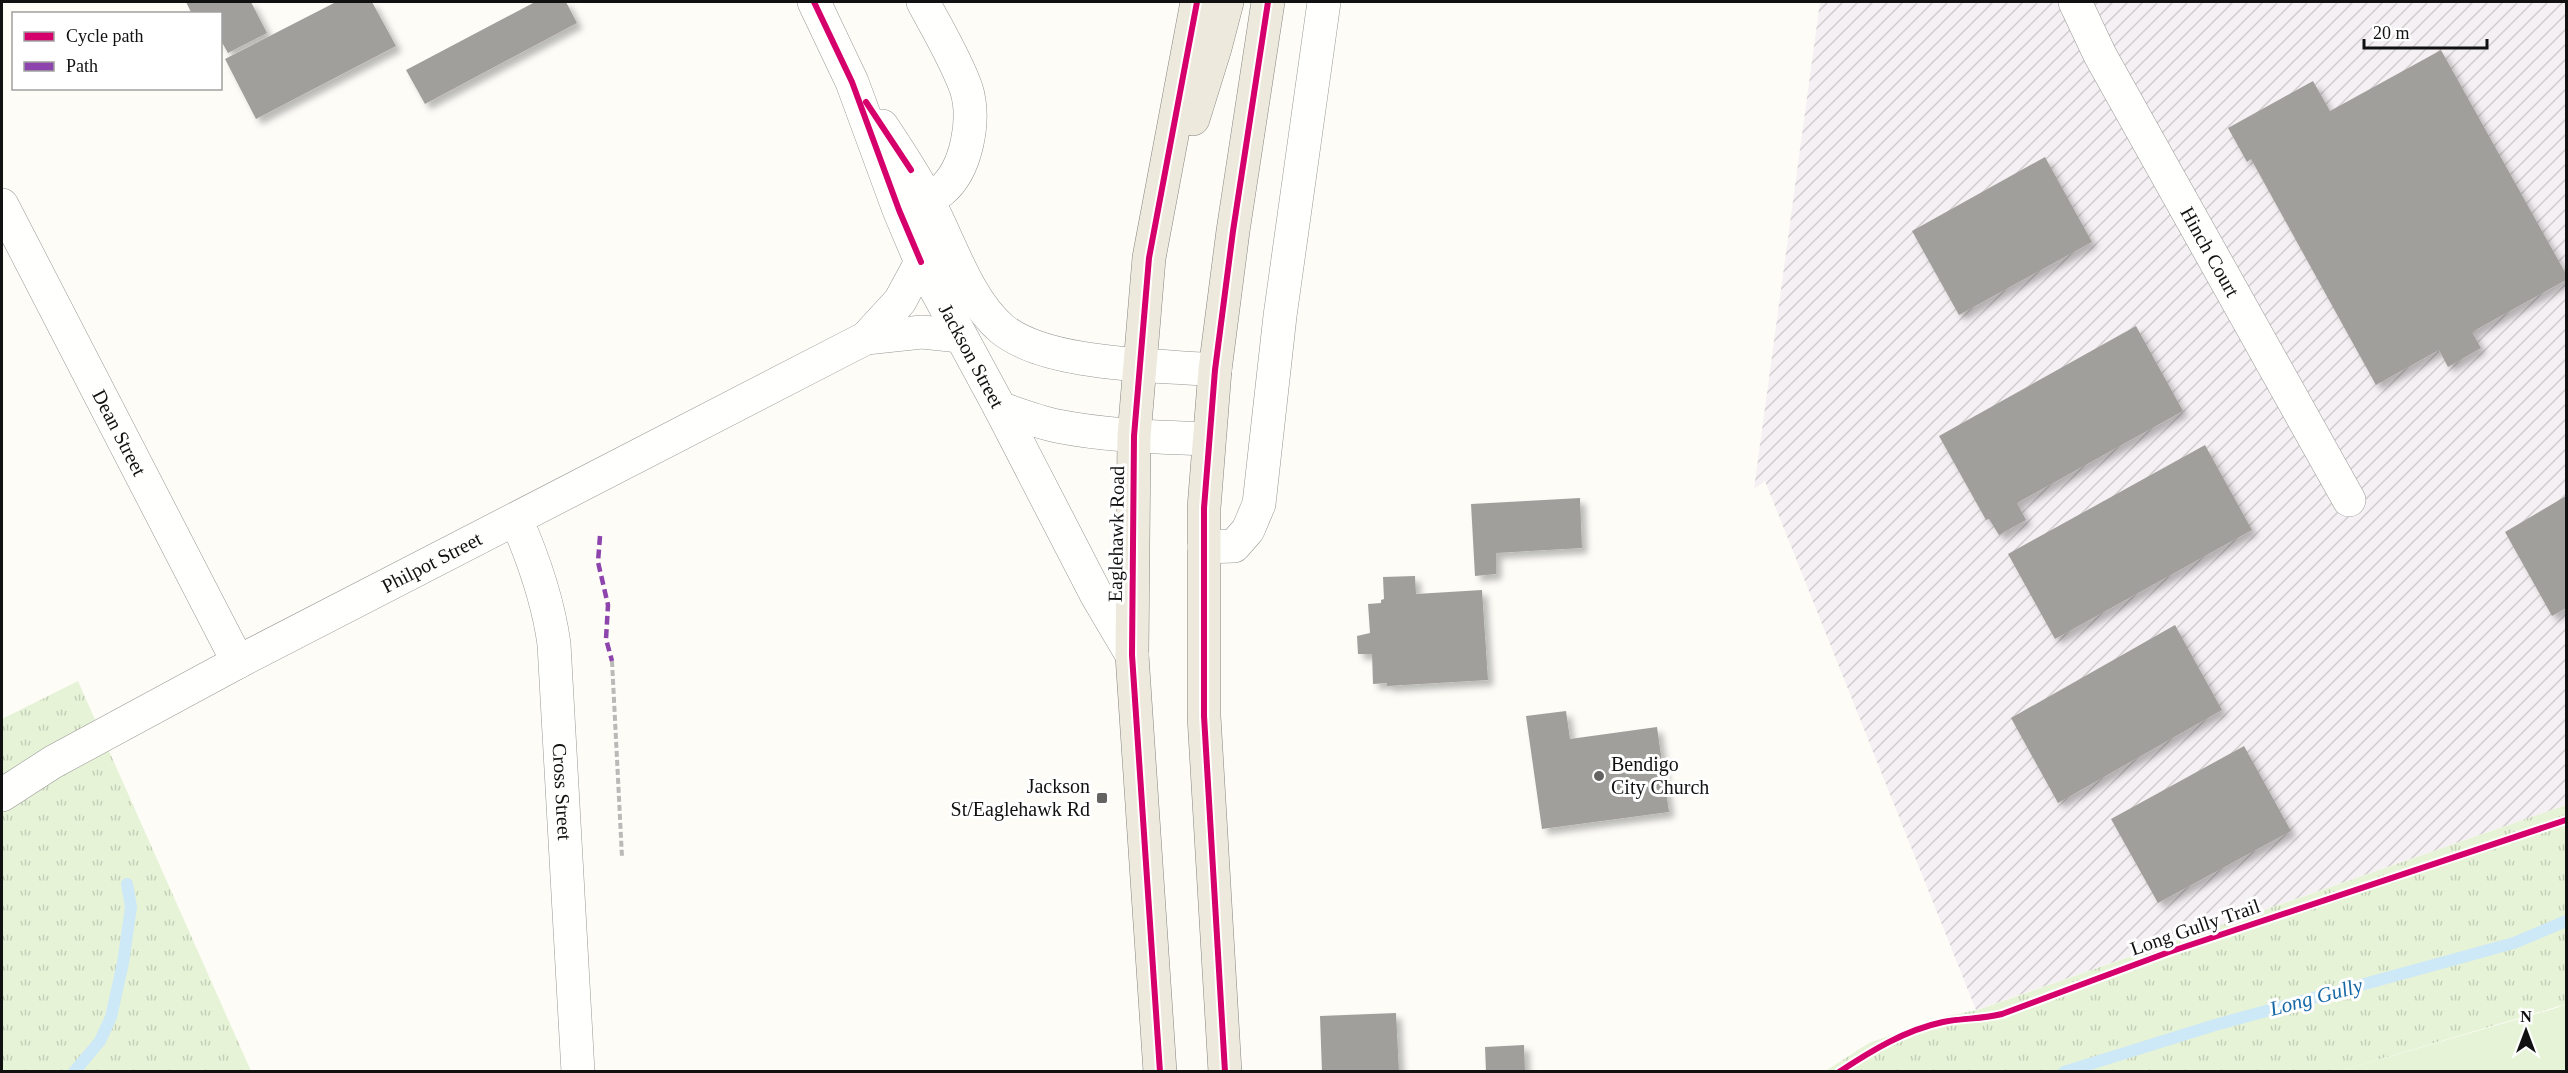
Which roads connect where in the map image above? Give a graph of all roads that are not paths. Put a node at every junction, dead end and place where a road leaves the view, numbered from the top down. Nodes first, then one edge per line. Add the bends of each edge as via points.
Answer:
1 (814, 2) edge
2 (923, 2) edge
3 (1197, 2) edge
4 (1227, 2) edge
5 (1269, 2) edge
6 (1324, 2) edge
7 (2074, 2) edge
8 (2, 204) edge
9 (913, 205) junction
10 (1149, 258) junction
11 (921, 262) junction
12 (960, 336) junction
13 (866, 338) junction
14 (1138, 364) junction
15 (1215, 370) junction
16 (1000, 408) junction
17 (1134, 436) junction
18 (1209, 439) junction
19 (2349, 500) dead end
20 (516, 519) junction
21 (1219, 546) junction
22 (1132, 655) junction
23 (238, 662) junction
24 (2, 795) edge
25 (578, 1071) edge
26 (1160, 1071) edge
27 (1225, 1071) edge

1 - 9 street, Jackson Street via 852,82 911,170
2 - 9 street via 967,91 970,114 966,148 956,172 942,190
3 - 10 main road, Eaglehawk Road
4 - 10 main road
5 - 15 main road
6 - 21 street via 1280,316 1259,504 1248,530
7 - 19 street, Hinch Court
8 - 23 street, Dean Street
9 - 11 street, Jackson Street
9 - 14 street, Jackson Street via 1001,328 1027,343 1053,351
10 - 14 main road, Eaglehawk Road
11 - 12 street, Jackson Street
11 - 13 street, Philpot Street via 900,301
12 - 13 street, Philpot Street via 922,332
12 - 16 street, Jackson Street
13 - 20 street, Philpot Street
14 - 15 street, Jackson Street
14 - 17 main road, Eaglehawk Road
15 - 18 main road
16 - 17 street, Jackson Street via 1055,426
16 - 22 street
17 - 18 street, Jackson Street
17 - 22 main road, Eaglehawk Road
18 - 21 main road
20 - 23 street, Philpot Street
20 - 25 street, Cross Street via 537,569 554,644
21 - 27 main road via 1205,727
22 - 26 main road, Eaglehawk Road
23 - 24 street, Philpot Street via 53,762

